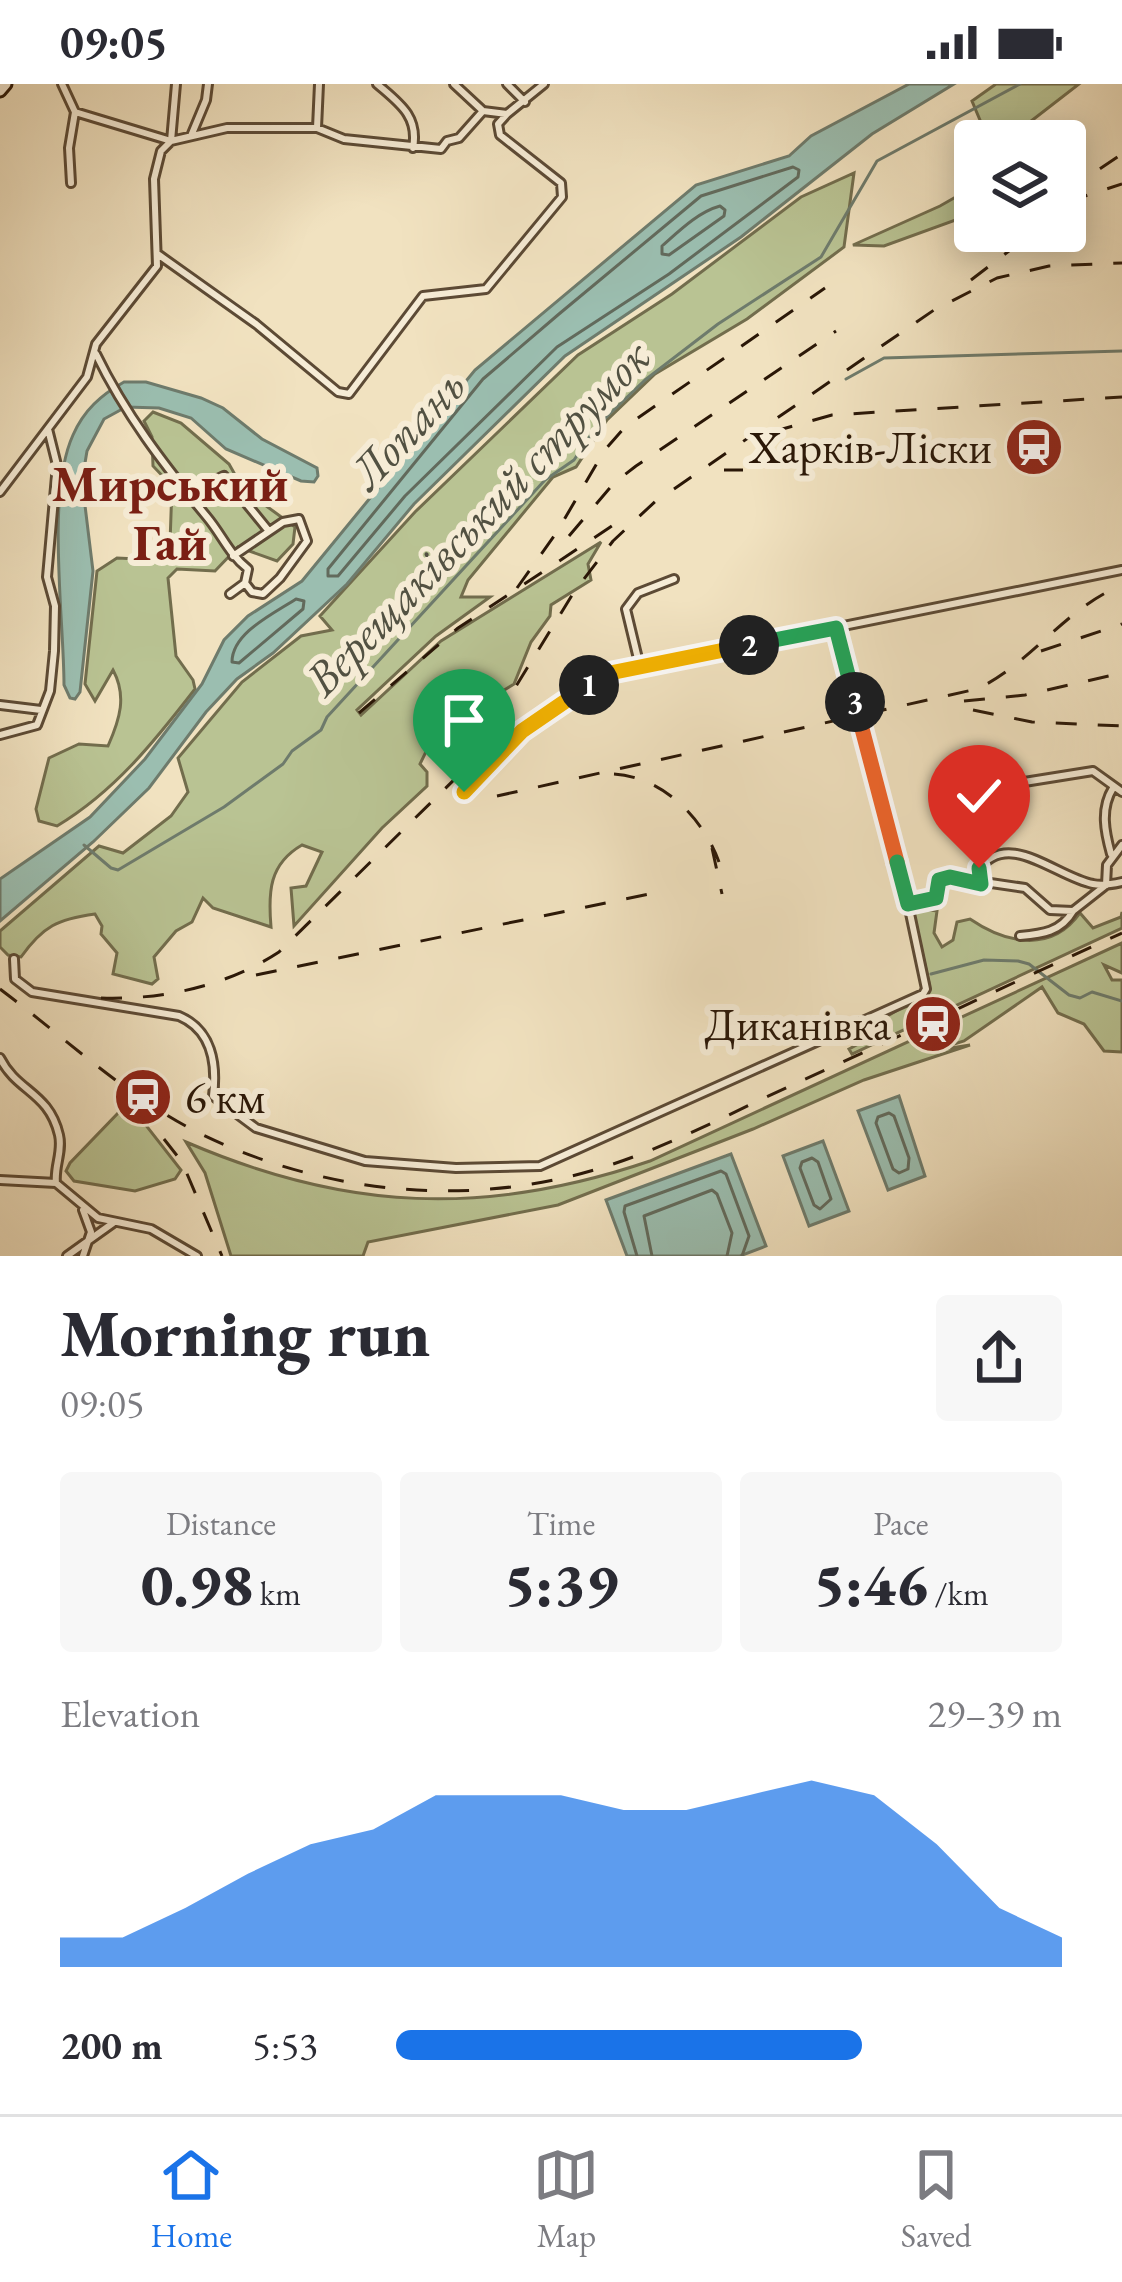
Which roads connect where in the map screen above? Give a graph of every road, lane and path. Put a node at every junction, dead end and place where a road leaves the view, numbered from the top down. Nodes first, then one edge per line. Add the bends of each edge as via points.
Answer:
1 (62, 84) edge
2 (176, 84) edge
3 (208, 84) edge
4 (319, 84) edge
5 (377, 84) edge
6 (454, 84) edge
7 (507, 84) edge
8 (544, 84) edge
9 (525, 102) junction
10 (483, 111) junction
11 (75, 112) junction
12 (507, 115) junction
13 (317, 128) junction
14 (191, 136) junction
15 (158, 138) junction
16 (171, 141) junction
17 (412, 148) junction
18 (161, 151) junction
19 (70, 182) dead end
20 (159, 255) junction
21 (94, 350) junction
22 (47, 428) junction
23 (0, 492) edge
24 (187, 494) junction
25 (268, 531) junction
26 (233, 556) junction
27 (1122, 570) edge
28 (674, 578) dead end
29 (245, 583) junction
30 (230, 594) dead end
31 (836, 628) junction
32 (640, 668) junction
33 (0, 705) edge
34 (41, 710) junction
35 (0, 735) edge
36 (1018, 783) dead end
37 (1118, 790) edge
38 (464, 792) dead end
39 (1122, 845) edge
40 (1111, 854) junction
41 (1122, 882) edge
42 (981, 884) junction
43 (1106, 885) junction
44 (908, 904) junction
45 (1073, 910) junction
46 (1020, 936) dead end
47 (14, 959) dead end
48 (0, 1058) edge
49 (0, 1180) edge
50 (56, 1184) junction
51 (81, 1208) junction
52 (114, 1222) junction
53 (90, 1238) junction
54 (67, 1256) edge
55 (83, 1256) edge
56 (197, 1256) edge

1 - 11 street
2 - 16 street
3 - 14 street
4 - 13 street
5 - 17 street via 406,109
6 - 10 street
7 - 9 street
8 - 9 street
9 - 12 street
10 - 12 street
10 - 17 street via 441,149
11 - 15 street
11 - 19 street
12 - 20 street via 500,134 561,183 562,196 486,289 423,296 349,394
13 - 14 street
13 - 17 street
14 - 16 street
15 - 16 street
15 - 18 street
16 - 18 street
18 - 20 street via 154,179
20 - 21 street
21 - 22 street via 87,377
21 - 24 street
22 - 23 street
22 - 34 street via 57,465 47,577 55,606 50,691
24 - 25 street via 224,476
24 - 26 street
25 - 26 street
25 - 29 street via 299,519 307,541 263,594
26 - 29 street via 248,569
27 - 31 street
28 - 32 street via 638,593 626,608
29 - 30 street
31 - 32 street
31 - 44 street
32 - 38 street via 605,674 522,731
33 - 34 street
34 - 35 street via 37,725
36 - 37 street via 1093,771
37 - 40 street via 1106,805
39 - 40 street
40 - 43 street
41 - 43 street
42 - 43 street via 987,858 1011,851
42 - 44 street via 939,880 936,898
42 - 45 street via 1015,885 1050,910
43 - 45 street
44 - 47 street via 923,994 540,1166 365,1161 256,1129 214,1096 217,1071 194,1024 32,992 15,979
45 - 46 street via 1045,934
48 - 50 street via 51,1111 61,1139
49 - 50 street
50 - 51 street
51 - 52 street
51 - 53 street
52 - 53 street
52 - 56 street via 151,1229
53 - 54 street
53 - 55 street

